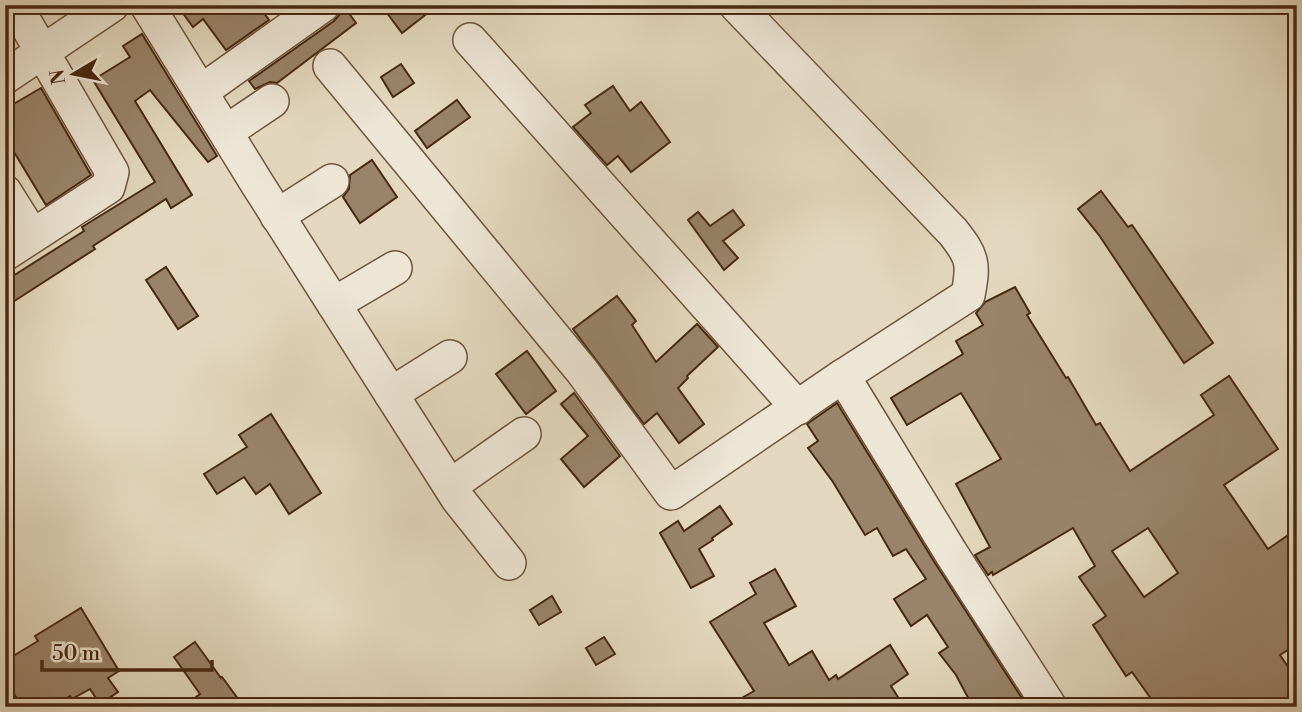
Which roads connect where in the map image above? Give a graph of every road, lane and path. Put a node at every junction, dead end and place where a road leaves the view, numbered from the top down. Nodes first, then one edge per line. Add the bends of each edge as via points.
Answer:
1 (15, 5) edge
2 (112, 5) edge
3 (148, 5) edge
4 (323, 5) edge
5 (736, 5) edge
6 (289, 15) edge
7 (470, 40) dead end
8 (43, 51) junction
9 (330, 66) dead end
10 (5, 77) edge
11 (202, 91) junction
12 (272, 101) dead end
13 (226, 132) junction
14 (332, 181) dead end
15 (5, 192) edge
16 (277, 216) junction
17 (32, 235) junction
18 (5, 254) edge
19 (395, 268) dead end
20 (334, 304) junction
21 (450, 357) dead end
22 (843, 376) junction
23 (391, 394) junction
24 (798, 408) junction
25 (524, 435) dead end
26 (450, 486) junction
27 (509, 563) dead end
28 (1050, 707) edge

1 - 8 street
2 - 8 street
3 - 11 street
4 - 6 street
5 - 22 street via 969,252 972,275 968,295
6 - 11 street
7 - 24 street
8 - 10 street
8 - 17 street via 112,172 108,187
9 - 24 street via 582,371 671,493
11 - 13 street
12 - 13 street
13 - 16 street
14 - 16 street
15 - 17 street
16 - 20 street
17 - 18 street
19 - 20 street
20 - 23 street
21 - 23 street
22 - 24 street
22 - 28 street
23 - 26 street
25 - 26 street
26 - 27 street

